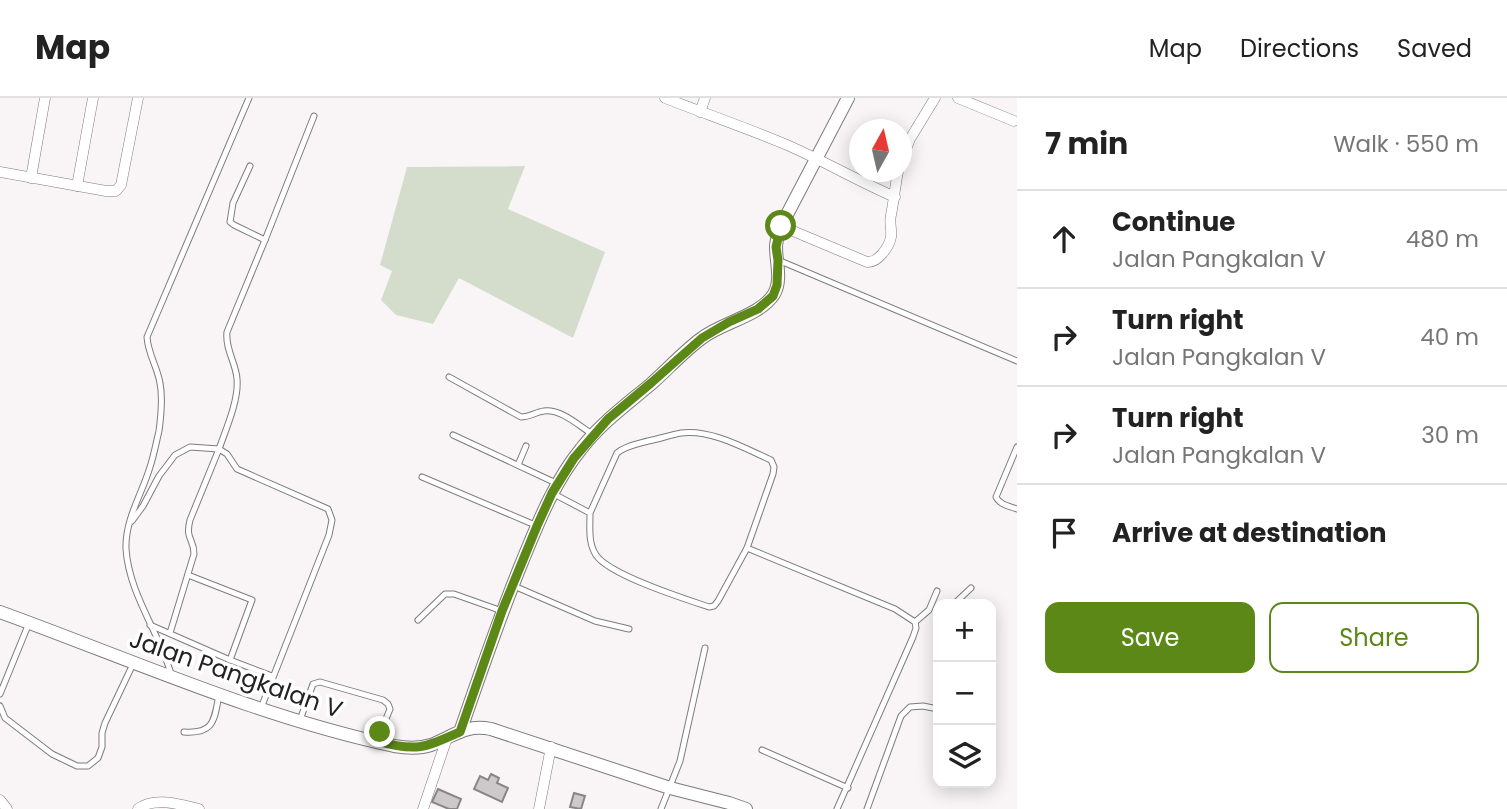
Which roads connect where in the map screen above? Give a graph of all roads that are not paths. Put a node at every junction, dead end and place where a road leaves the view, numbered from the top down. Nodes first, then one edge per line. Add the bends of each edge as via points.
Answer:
1 (45, 98) edge
2 (93, 98) edge
3 (138, 98) edge
4 (249, 98) edge
5 (665, 98) edge
6 (705, 98) edge
7 (848, 98) edge
8 (935, 98) edge
9 (958, 98) edge
10 (700, 112) junction
11 (314, 117) dead end
12 (1014, 121) dead end
13 (912, 136) edge
14 (816, 158) junction
15 (250, 166) dead end
16 (0, 172) edge
17 (31, 178) junction
18 (897, 182) edge
19 (77, 186) junction
20 (895, 197) junction
21 (781, 226) junction
22 (265, 240) junction
23 (778, 260) junction
24 (1017, 361) edge
25 (449, 377) dead end
26 (453, 435) dead end
27 (593, 435) junction
28 (526, 446) dead end
29 (1017, 447) edge
30 (219, 449) junction
31 (518, 465) junction
32 (422, 477) dead end
33 (555, 489) junction
34 (1017, 509) edge
35 (590, 513) junction
36 (537, 526) junction
37 (128, 527) junction
38 (747, 548) junction
39 (188, 575) junction
40 (513, 585) junction
41 (971, 588) dead end
42 (937, 590) dead end
43 (959, 599) edge
44 (502, 611) junction
45 (0, 612) edge
46 (418, 620) dead end
47 (915, 622) junction
48 (29, 623) junction
49 (150, 625) junction
50 (629, 629) dead end
51 (170, 634) junction
52 (705, 648) dead end
53 (230, 660) junction
54 (134, 662) junction
55 (172, 676) junction
56 (272, 676) junction
57 (0, 694) edge
58 (219, 695) junction
59 (0, 706) edge
60 (933, 708) edge
61 (260, 709) junction
62 (300, 722) junction
63 (184, 732) dead end
64 (460, 732) junction
65 (447, 738) junction
66 (377, 741) junction
67 (551, 747) junction
68 (762, 750) dead end
69 (670, 788) junction
70 (848, 788) junction
71 (0, 800) edge
72 (6, 809) edge
73 (138, 809) edge
74 (199, 809) edge
75 (423, 809) edge
76 (539, 809) edge
77 (661, 809) edge
78 (746, 809) edge
79 (837, 809) edge
80 (867, 809) edge

1 - 17 street
2 - 19 street
3 - 19 street via 119,188
4 - 37 lane via 147,337 160,382 159,428 151,466
5 - 10 street
6 - 10 street
7 - 14 street
8 - 13 street
9 - 12 street
10 - 14 street
11 - 22 lane
14 - 20 street
14 - 21 street
15 - 22 lane via 229,219 234,226
16 - 17 street
17 - 19 street
18 - 20 street
20 - 21 street via 891,240 872,263
21 - 23 street
22 - 30 lane via 227,332 237,378
23 - 24 lane
23 - 27 street via 776,290 765,303 702,338
25 - 27 lane via 521,417 555,411
26 - 31 lane
27 - 33 street
28 - 31 lane
29 - 34 lane via 996,496 998,502
30 - 37 lane via 190,447 175,455
30 - 39 lane via 190,520 188,538 194,554
30 - 56 lane via 237,470 328,509 332,520
31 - 33 lane
32 - 36 lane
33 - 35 lane
33 - 36 street
35 - 38 lane via 590,542 602,563 670,595 709,607 718,601
35 - 38 lane via 621,449 680,433 706,435 773,463
36 - 40 street
37 - 49 lane via 130,570
38 - 47 lane via 895,609
39 - 51 lane
39 - 53 lane via 252,600
40 - 44 street
40 - 50 lane via 595,621
41 - 43 lane
42 - 47 lane via 929,610
44 - 46 lane via 446,594
44 - 64 street
45 - 48 street, Jalan Pangkalan V
47 - 70 lane via 913,637
48 - 54 street, Jalan Pangkalan V
48 - 57 lane
49 - 51 lane
49 - 55 lane
51 - 53 lane
52 - 69 lane
53 - 56 lane
54 - 55 street, Jalan Pangkalan V
54 - 59 lane via 105,723 98,758 88,766 52,754 5,718
55 - 58 street, Jalan Pangkalan V
56 - 61 lane
58 - 61 street, Jalan Pangkalan V
58 - 63 lane via 206,730
60 - 80 lane via 910,708 901,716
61 - 62 street, Jalan Pangkalan V
62 - 66 street, Jalan Pangkalan V
62 - 66 lane via 313,684 320,682 388,704
64 - 65 street, Jalan Pangkalan V
64 - 67 street, Jalan Pangkalan V via 472,727 491,729
65 - 66 street, Jalan Pangkalan V via 410,748
65 - 75 street
67 - 69 street, Jalan Pangkalan V
67 - 76 street
68 - 70 lane
69 - 77 lane
69 - 78 street, Jalan Pangkalan V
70 - 79 lane
71 - 72 street
73 - 74 street via 160,802

